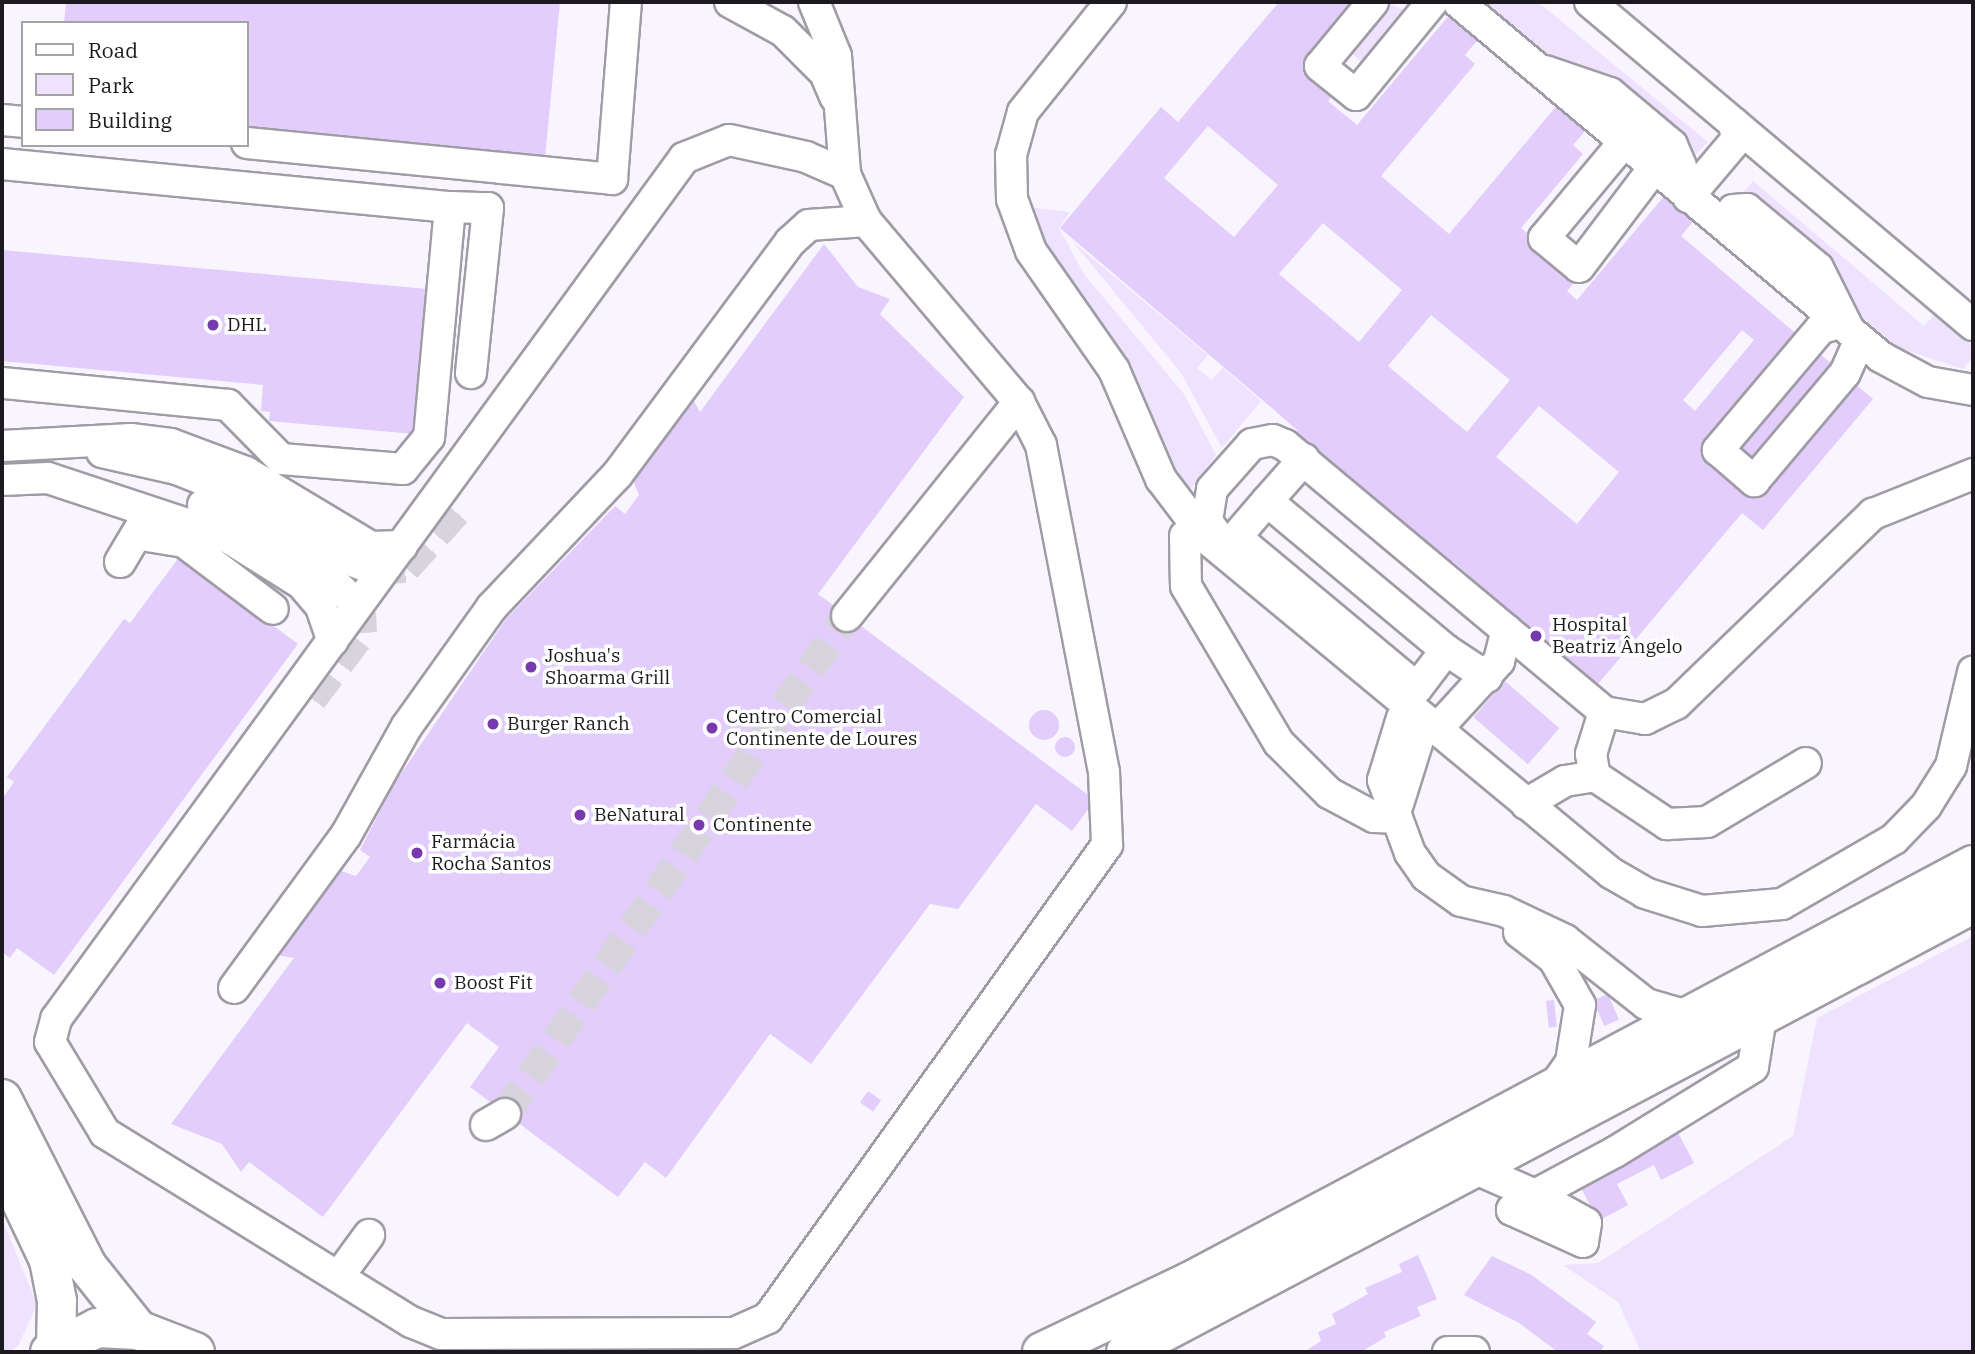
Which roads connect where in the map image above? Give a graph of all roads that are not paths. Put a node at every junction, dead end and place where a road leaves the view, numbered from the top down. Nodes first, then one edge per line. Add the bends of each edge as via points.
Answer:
1 (626, 2) edge
2 (730, 2) edge
3 (814, 2) edge
4 (1111, 2) edge
5 (1373, 2) edge
6 (1433, 2) edge
7 (1458, 2) edge
8 (1590, 2) edge
9 (1537, 69) junction
10 (837, 101) junction
11 (2, 120) edge
12 (21, 122) edge
13 (1750, 136) junction
14 (1624, 142) junction
15 (248, 144) edge
16 (2, 164) edge
17 (1668, 167) junction
18 (845, 174) junction
19 (1695, 202) junction
20 (450, 207) junction
21 (1733, 209) dead end
22 (866, 221) junction
23 (1973, 325) edge
24 (1849, 332) junction
25 (471, 373) dead end
26 (2, 383) edge
27 (1971, 388) edge
28 (1019, 402) junction
29 (32, 443) junction
30 (2, 446) edge
31 (1304, 459) junction
32 (1973, 474) edge
33 (48, 478) junction
34 (2, 480) edge
35 (1267, 501) junction
36 (145, 521) junction
37 (1185, 536) dead end
38 (402, 546) junction
39 (1236, 558) junction
40 (120, 562) dead end
41 (375, 570) tunnel mouth
42 (352, 600) tunnel mouth
43 (273, 610) dead end
44 (847, 616) tunnel mouth
45 (1507, 630) junction
46 (332, 641) junction
47 (1446, 650) junction
48 (1973, 672) edge
49 (1487, 677) junction
50 (1605, 712) junction
51 (1420, 727) junction
52 (1806, 763) dead end
53 (1595, 776) junction
54 (1526, 804) junction
55 (1397, 818) junction
56 (1973, 865) edge
57 (1973, 904) edge
58 (1480, 908) junction
59 (234, 988) dead end
60 (1698, 1012) junction
61 (1761, 1017) junction
62 (1551, 1090) junction
63 (2, 1099) edge
64 (2, 1161) edge
65 (1476, 1168) junction
66 (369, 1235) dead end
67 (328, 1270) junction
68 (138, 1330) junction
69 (53, 1350) edge
70 (195, 1352) edge
71 (1042, 1352) edge
72 (1126, 1352) edge
73 (1448, 1352) edge
74 (1474, 1352) edge

1 - 15 street via 612,178
2 - 10 street via 783,31 825,73
3 - 10 street via 836,56
4 - 39 street via 1023,112 1011,155 1012,199 1031,251 1114,370 1161,479 1192,523
5 - 6 street via 1335,48 1370,77
7 - 9 street
8 - 13 street
9 - 14 street
9 - 17 street via 1610,93 1672,145
10 - 18 street
11 - 12 street
13 - 19 street via 1748,153
13 - 23 street
14 - 17 street
14 - 17 street via 1558,221 1594,250
16 - 20 street
17 - 19 street
18 - 22 street
18 - 38 street via 806,157 729,140 684,158
19 - 24 street
20 - 25 street via 488,208
20 - 26 street via 429,437 404,470 281,459 228,405
21 - 24 street via 1747,209 1818,268
22 - 28 street
22 - 59 street via 809,225 790,242 617,475 492,607 407,726 346,835
24 - 24 street via 1821,328 1718,450 1754,481 1845,373
24 - 27 street via 1902,370
28 - 44 street
28 - 67 street via 1041,444 1104,772 1107,845 768,1318 734,1333 442,1334
29 - 30 street
29 - 38 street via 131,439 170,444 246,472 371,547
29 - 41 street via 177,469 266,505 330,552
31 - 35 street
31 - 39 street via 1264,440 1241,453 1212,489 1207,521
31 - 45 street
32 - 50 street via 1872,514 1676,704 1645,719
33 - 34 street
33 - 36 street
33 - 42 street via 173,493 252,526 312,561
35 - 47 street
35 - 47 street via 1236,537 1417,688
36 - 40 street
36 - 43 street via 184,542
36 - 46 street via 229,538 302,584 321,607
37 - 55 street via 1186,586 1279,743 1329,793 1374,817
38 - 46 street
39 - 51 street
45 - 49 street via 1504,652
45 - 50 street
46 - 67 street via 87,974 50,1038 105,1133
47 - 49 street
48 - 54 street via 1951,766 1926,806 1894,839 1782,904 1702,911 1645,893
49 - 51 street
50 - 53 street via 1591,754
51 - 54 street
51 - 55 street via 1406,763
52 - 53 street via 1734,809 1687,827 1648,817
53 - 54 street via 1565,781
55 - 58 street via 1426,876
56 - 60 main road
57 - 61 main road
58 - 60 street via 1504,911 1565,940 1646,1004 1680,1014
58 - 62 street via 1542,948 1571,982 1581,1028 1571,1062
60 - 62 main road
61 - 65 main road
61 - 65 street via 1753,1067 1535,1195
62 - 71 main road via 1189,1282
63 - 68 main road via 87,1266
64 - 69 main road via 49,1261 57,1301
65 - 72 main road
66 - 67 street
68 - 69 main road via 97,1328
68 - 70 main road
73 - 74 street

